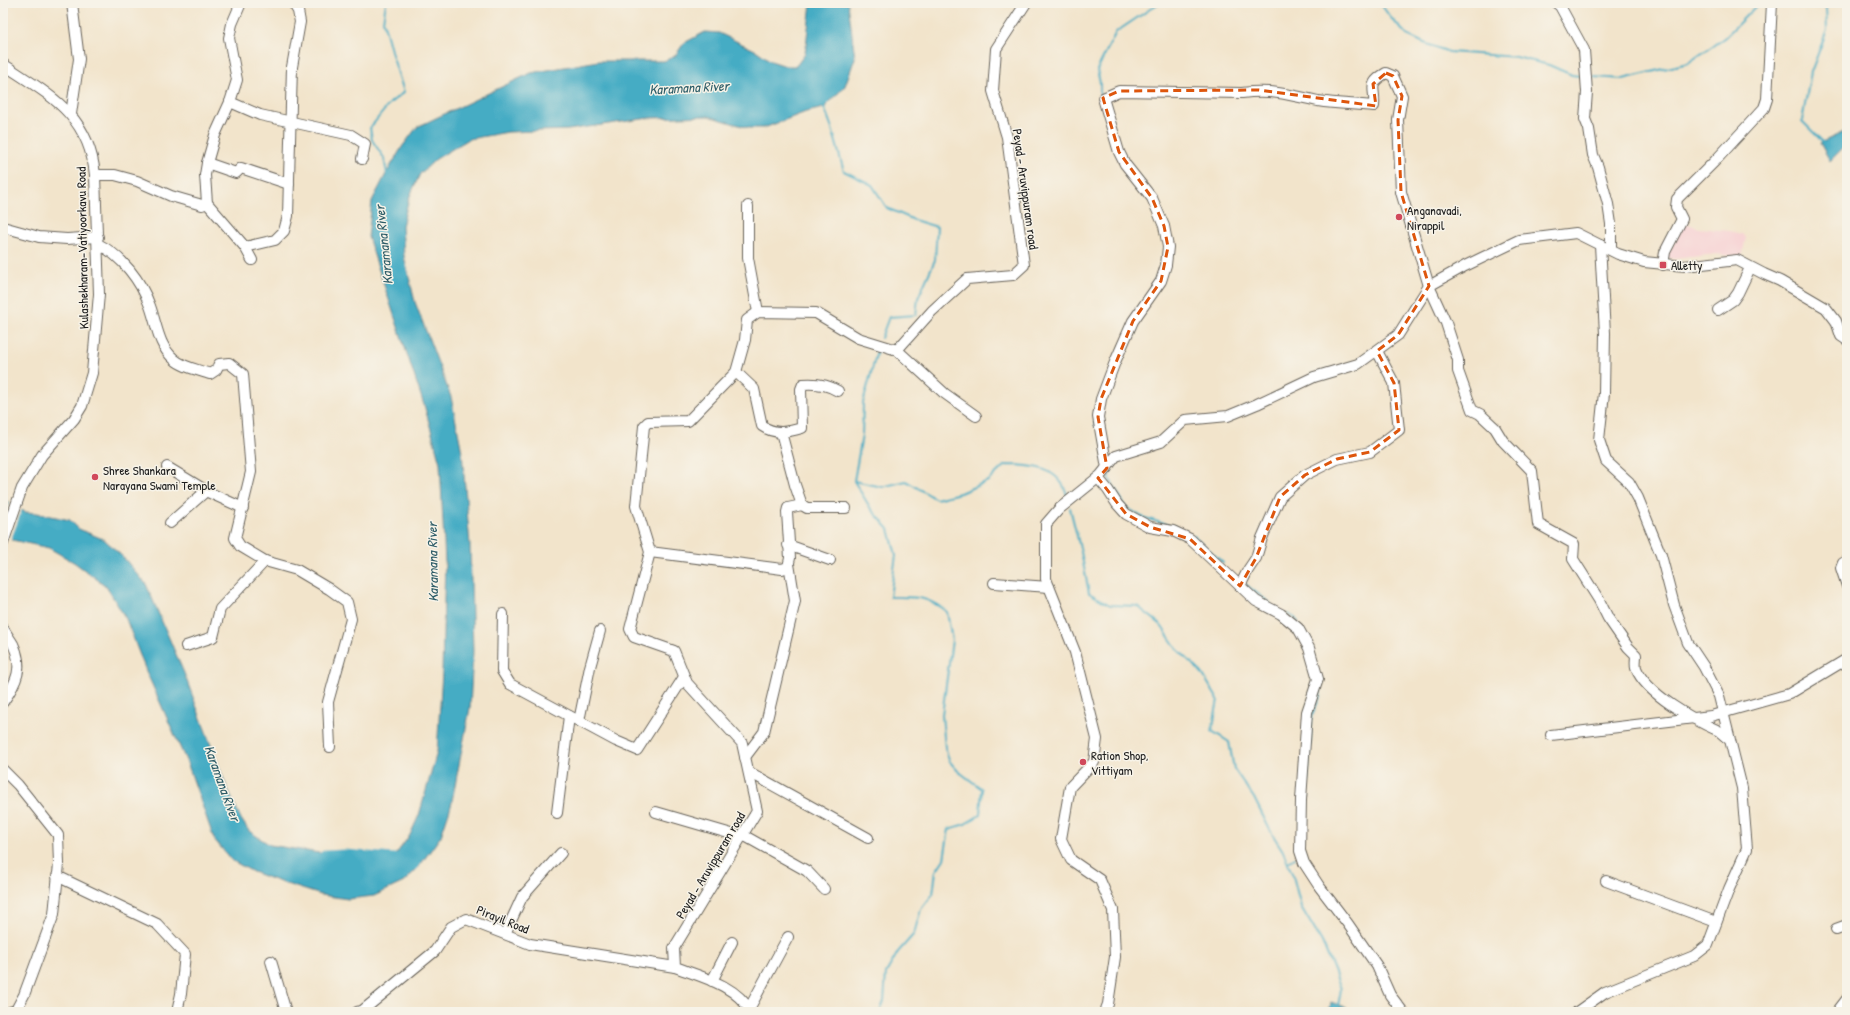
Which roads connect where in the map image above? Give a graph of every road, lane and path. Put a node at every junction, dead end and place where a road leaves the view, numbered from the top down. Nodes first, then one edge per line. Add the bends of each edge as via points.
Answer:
1 (72, 3) edge
2 (241, 3) edge
3 (293, 3) edge
4 (1026, 3) edge
5 (1556, 3) edge
6 (1772, 3) edge
7 (3, 64) edge
8 (230, 102) junction
9 (71, 114) junction
10 (291, 122) junction
11 (362, 158) dead end
12 (207, 163) junction
13 (95, 175) junction
14 (289, 184) junction
15 (207, 203) junction
16 (748, 206) dead end
17 (3, 227) edge
18 (98, 241) junction
19 (1600, 245) junction
20 (245, 247) junction
21 (1611, 250) junction
22 (252, 260) dead end
23 (1664, 265) junction
24 (1750, 268) junction
25 (1429, 286) junction
26 (1718, 310) dead end
27 (758, 312) junction
28 (1847, 340) edge
29 (897, 350) junction
30 (1377, 350) junction
31 (736, 372) junction
32 (838, 391) dead end
33 (976, 416) dead end
34 (781, 432) junction
35 (167, 467) dead end
36 (1107, 468) junction
37 (1098, 478) junction
38 (206, 491) junction
39 (802, 505) junction
40 (243, 508) junction
41 (846, 508) dead end
42 (170, 523) dead end
43 (3, 543) edge
44 (788, 545) junction
45 (650, 552) junction
46 (265, 560) junction
47 (830, 560) dead end
48 (1847, 561) edge
49 (789, 564) junction
50 (994, 583) dead end
51 (1241, 583) junction
52 (1847, 586) edge
53 (1049, 587) junction
54 (503, 614) dead end
55 (3, 628) edge
56 (600, 631) dead end
57 (186, 646) dead end
58 (1847, 659) edge
59 (684, 677) junction
60 (3, 702) edge
61 (1724, 712) junction
62 (568, 716) junction
63 (1693, 718) junction
64 (579, 721) junction
65 (1726, 734) dead end
66 (1550, 735) dead end
67 (330, 747) dead end
68 (745, 757) junction
69 (3, 770) edge
70 (749, 772) junction
71 (656, 812) dead end
72 (557, 813) dead end
73 (743, 836) junction
74 (868, 838) dead end
75 (561, 853) dead end
76 (57, 876) junction
77 (1606, 881) dead end
78 (824, 889) dead end
79 (1716, 922) junction
80 (1847, 925) edge
81 (1836, 929) dead end
82 (505, 934) junction
83 (788, 936) dead end
84 (732, 942) dead end
85 (271, 961) dead end
86 (675, 967) junction
87 (712, 981) junction
88 (1847, 999) edge
89 (750, 1011) edge
90 (10, 1012) edge
91 (177, 1012) edge
92 (286, 1012) edge
93 (357, 1012) edge
94 (1105, 1012) edge
95 (1403, 1012) edge
96 (1577, 1012) edge
97 (1837, 1012) edge

1 - 9 street via 79,59
2 - 8 street via 228,38 237,80
3 - 10 street via 300,22 292,67
4 - 29 street, Peyad - Aruvippuram road via 996,49 993,91 1007,137 1024,265 1013,275 967,279 932,311
5 - 21 street via 1584,50 1587,92 1585,119 1589,129 1592,155 1608,204
6 - 23 street via 1767,99 1764,108 1677,199 1676,207 1682,219 1665,252
7 - 9 street, Kulashekharam-Vatiyoorkavu Road via 56,100
8 - 10 street via 260,115
8 - 12 street via 215,135
9 - 13 street, Kulashekharam-Vatiyoorkavu Road via 90,146
10 - 11 street via 351,135 365,144
10 - 14 street
12 - 14 street via 236,172 241,168
12 - 15 street
13 - 15 street via 115,175 137,181 171,196 202,205
13 - 18 street, Kulashekharam-Vatiyoorkavu Road
14 - 20 street via 288,216 284,231 275,240
15 - 20 street
16 - 27 street via 748,258
17 - 18 street via 39,237
18 - 40 street via 136,277 150,306 158,335 174,359 210,374 219,364 229,364 243,374 251,472
18 - 43 street, Kulashekharam-Vatiyoorkavu Road via 99,294 96,338 87,394 78,412 42,455 22,488
19 - 21 street
19 - 25 street via 1576,233 1519,240
19 - 61 street via 1605,333 1604,393 1599,440 1606,461 1629,482 1638,498 1661,556 1688,643 1719,696
20 - 22 street
21 - 23 street via 1644,262
23 - 24 street via 1737,260
24 - 26 street via 1733,300
24 - 28 street via 1780,281 1826,308 1836,321 1841,336
25 - 30 street via 1398,335
25 - 36 street via 1401,192 1398,120 1402,96 1393,76 1386,73 1375,79 1374,106 1319,101 1259,90 1242,93 1120,91 1103,98 1122,158 1152,198 1164,226 1168,247 1161,281 1132,321 1101,399 1098,417
25 - 63 street via 1446,323 1458,360 1458,371 1472,410 1495,428 1503,441 1532,471 1538,524 1574,544 1573,559 1608,618 1628,648 1636,655 1636,667 1655,692
27 - 29 street via 816,313 858,338
27 - 31 street via 747,320 745,340
29 - 33 street via 944,393
30 - 36 street via 1358,364 1314,377 1228,416 1185,420 1160,442 1116,456
30 - 51 street via 1394,383 1399,430 1370,452 1337,459 1305,475 1280,496 1256,558
31 - 34 street via 754,389 762,426 770,432
31 - 45 street via 688,421 648,422 644,426 636,506
32 - 34 street via 830,386 802,384 802,428
34 - 39 street
35 - 38 street
36 - 37 street
37 - 51 street via 1126,514 1150,527 1173,531 1190,539
37 - 53 street via 1059,509 1046,524 1046,579
38 - 40 street
38 - 42 street
39 - 41 street via 807,508
39 - 44 street via 788,508 786,512
40 - 46 street via 235,538 240,546
44 - 47 street
44 - 49 street
45 - 49 street via 782,569
45 - 59 street, Peyad - Aruvippuram road via 630,629 634,636 674,650
46 - 57 street via 220,610 213,637
46 - 67 street via 297,570 347,602 350,619 328,702
48 - 52 street via 1841,568
49 - 68 street via 795,601 764,732
50 - 53 street
51 - 95 street via 1256,601 1281,614 1298,628 1309,648 1318,679 1307,712 1300,851 1304,863 1377,966 1390,995
53 - 94 street via 1075,652 1097,739 1094,762 1070,787 1061,839 1071,860 1100,880 1113,910 1115,957
54 - 62 street via 502,671 510,684
55 - 60 street via 13,644 20,663 13,685
56 - 64 street
58 - 61 street via 1789,694
59 - 64 street via 637,750
59 - 68 street, Peyad - Aruvippuram road via 742,743
61 - 63 street
61 - 79 street via 1742,788 1747,849
62 - 64 street
62 - 72 street
63 - 65 street via 1727,738
63 - 66 street
68 - 70 street, Peyad - Aruvippuram road
69 - 76 street via 18,784 58,835
70 - 73 street, Peyad - Aruvippuram road via 757,810
70 - 74 street
71 - 73 street
73 - 78 street via 808,871
73 - 86 street, Peyad - Aruvippuram road via 674,948
75 - 82 street via 522,897
76 - 90 street via 54,914 24,995 16,1010
76 - 91 street via 157,924 185,954
77 - 79 street
79 - 96 street via 1708,945 1694,956 1605,992
80 - 81 street
82 - 86 street, Pirayil Road via 530,944
82 - 93 street, Pirayil Road via 466,919 451,927 435,951 362,1011
83 - 89 street
84 - 87 street
85 - 92 street
86 - 87 street
87 - 89 street via 724,986 746,1002
88 - 97 street

